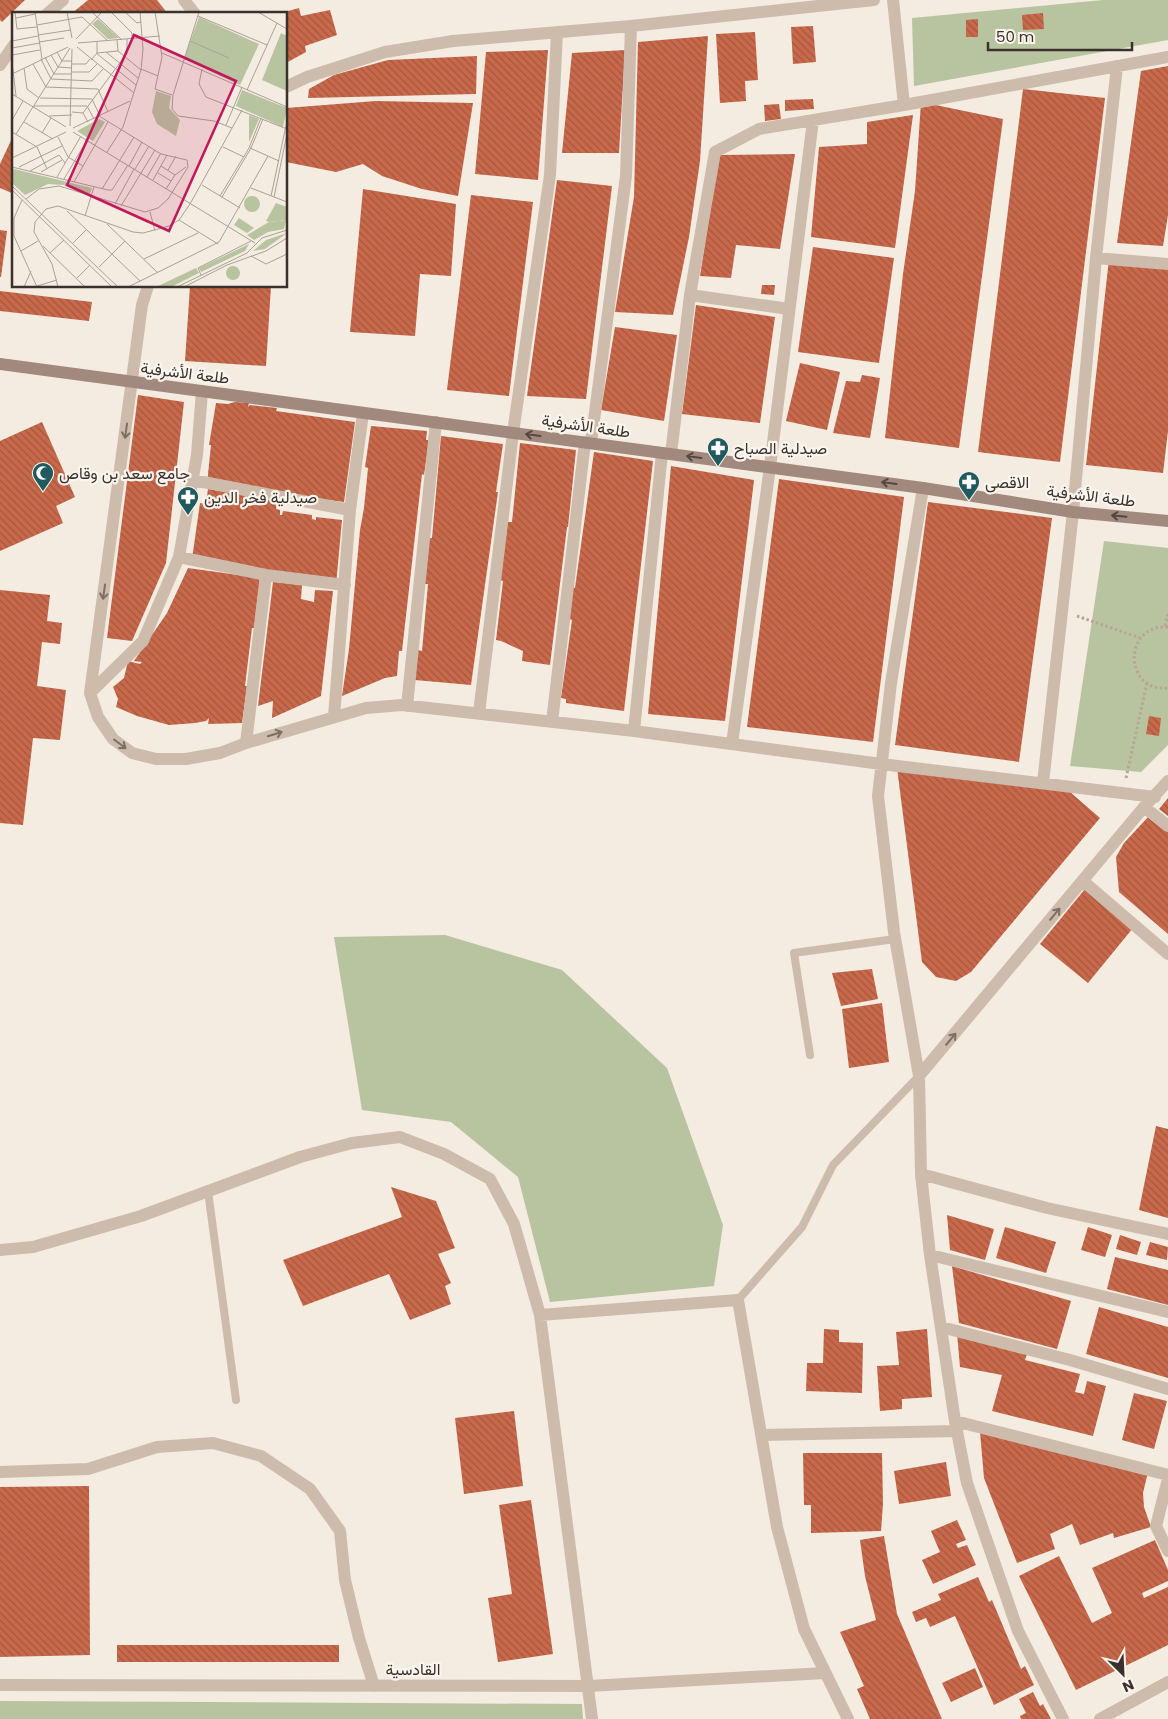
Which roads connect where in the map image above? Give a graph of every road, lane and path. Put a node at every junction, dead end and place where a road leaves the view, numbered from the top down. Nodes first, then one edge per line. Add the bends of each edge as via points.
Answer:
1 (63, 0) edge
2 (184, 0) edge
3 (874, 0) edge
4 (893, 0) edge
5 (50, 12) edge
6 (193, 12) edge
7 (631, 26) junction
8 (557, 32) junction
9 (12, 48) edge
10 (1168, 57) edge
11 (0, 65) edge
12 (1117, 66) junction
13 (288, 86) edge
14 (904, 105) junction
15 (813, 120) junction
16 (1096, 258) junction
17 (1168, 264) edge
18 (147, 288) edge
19 (690, 295) junction
20 (790, 309) junction
21 (0, 364) edge
22 (132, 383) junction
23 (202, 391) junction
24 (363, 413) junction
25 (436, 422) junction
26 (513, 433) junction
27 (588, 443) junction
28 (667, 454) junction
29 (770, 468) junction
30 (193, 480) junction
31 (923, 488) junction
32 (350, 510) junction
33 (1073, 512) junction
34 (1168, 516) edge
35 (1168, 521) edge
36 (179, 558) junction
37 (266, 575) junction
38 (345, 585) junction
39 (1062, 611) junction
40 (1168, 614) edge
41 (1167, 627) edge
42 (1140, 638) junction
43 (1147, 683) junction
44 (1168, 688) edge
45 (90, 693) junction
46 (408, 706) junction
47 (479, 714) junction
48 (334, 717) junction
49 (552, 722) junction
50 (634, 731) junction
51 (246, 743) junction
52 (732, 744) junction
53 (881, 764) junction
54 (1168, 781) edge
55 (1043, 783) junction
56 (1125, 794) junction
57 (1155, 797) junction
58 (1144, 807) junction
59 (1168, 826) edge
60 (1083, 881) junction
61 (895, 939) junction
62 (1168, 954) edge
63 (810, 1055) dead end
64 (919, 1076) junction
65 (921, 1174) junction
66 (208, 1191) junction
67 (1168, 1234) edge
68 (0, 1250) edge
69 (930, 1255) junction
70 (738, 1300) junction
71 (1168, 1312) edge
72 (540, 1315) junction
73 (941, 1327) junction
74 (1168, 1389) edge
75 (236, 1400) dead end
76 (956, 1426) junction
77 (761, 1435) junction
78 (0, 1472) edge
79 (1168, 1475) edge
80 (1168, 1480) edge
81 (1168, 1551) edge
82 (825, 1673) junction
83 (1167, 1684) edge
84 (0, 1685) edge
85 (374, 1686) junction
86 (589, 1686) junction
87 (592, 1719) edge
88 (848, 1719) edge
89 (1063, 1719) edge
90 (1100, 1719) edge

1 - 5 street
2 - 6 street
3 - 7 street
4 - 14 street
7 - 8 street
7 - 27 street via 626,176
8 - 13 street via 453,41 385,52
8 - 26 street via 550,176
9 - 11 street
10 - 12 street
12 - 14 street
12 - 16 street
14 - 15 street
15 - 19 street via 759,129 715,152
15 - 20 street
16 - 17 street
16 - 33 street
18 - 22 street via 142,305
19 - 20 street
19 - 28 street
20 - 29 street
21 - 22 main road, طلعة الأشرفية
22 - 23 main road, طلعة الأشرفية
22 -> 45 street
23 - 24 main road, طلعة الأشرفية
23 - 30 street
24 - 25 main road, طلعة الأشرفية
24 - 32 street
25 - 26 main road, طلعة الأشرفية
25 - 46 street
27 -> 26 main road, طلعة الأشرفية
26 - 47 street
27 - 28 main road, طلعة الأشرفية
27 - 49 street
29 -> 28 main road, طلعة الأشرفية
28 - 50 street
31 -> 29 main road, طلعة الأشرفية
29 - 52 street
30 - 32 street
30 - 36 street
31 - 33 main road, طلعة الأشرفية
31 - 53 street
32 - 38 street
35 -> 33 main road, طلعة الأشرفية
33 - 39 street
34 - 35 street
36 - 37 street
36 - 45 street via 143,641
37 - 38 street
37 - 51 street
38 - 48 street
39 - 42 path
39 - 55 street
40 - 41 path
41 - 42 path via 1156,628
42 - 43 path via 1134,662
43 - 44 path
43 - 56 path via 1126,772
45 -> 51 street via 98,717 113,739 132,753 156,759 186,759 220,753
46 - 47 street
46 - 48 street via 366,708
47 - 49 street
51 -> 48 street
49 - 50 street
50 - 52 street
52 - 53 street
53 - 55 street
53 - 61 street via 878,796
54 - 57 street
55 - 56 street
56 - 57 street
57 - 58 street
58 - 59 street
58 - 60 street
60 - 62 street
64 -> 60 street
61 - 63 lane via 794,953
61 - 64 street
64 - 65 street
64 - 70 lane via 833,1166 802,1227
65 - 67 street via 1047,1208
65 - 69 street
66 - 68 street via 141,1216 51,1242
66 - 72 street via 300,1157 352,1144 400,1137 444,1154 490,1179 514,1224
66 - 75 lane
69 - 71 street
69 - 73 street
70 - 72 street
70 - 77 street
72 - 86 street
73 - 74 street
73 - 76 street
76 - 77 street
76 - 79 street
76 - 89 street via 967,1482 1018,1631
77 - 82 street via 777,1527 801,1620
78 - 85 street via 88,1470 157,1447 213,1443 261,1456 310,1489 340,1530 345,1580
80 - 81 street via 1156,1526
82 - 86 street, القادسية
82 - 88 street
83 - 90 street
84 - 85 street, القادسية
85 - 86 street, القادسية
86 - 87 street

